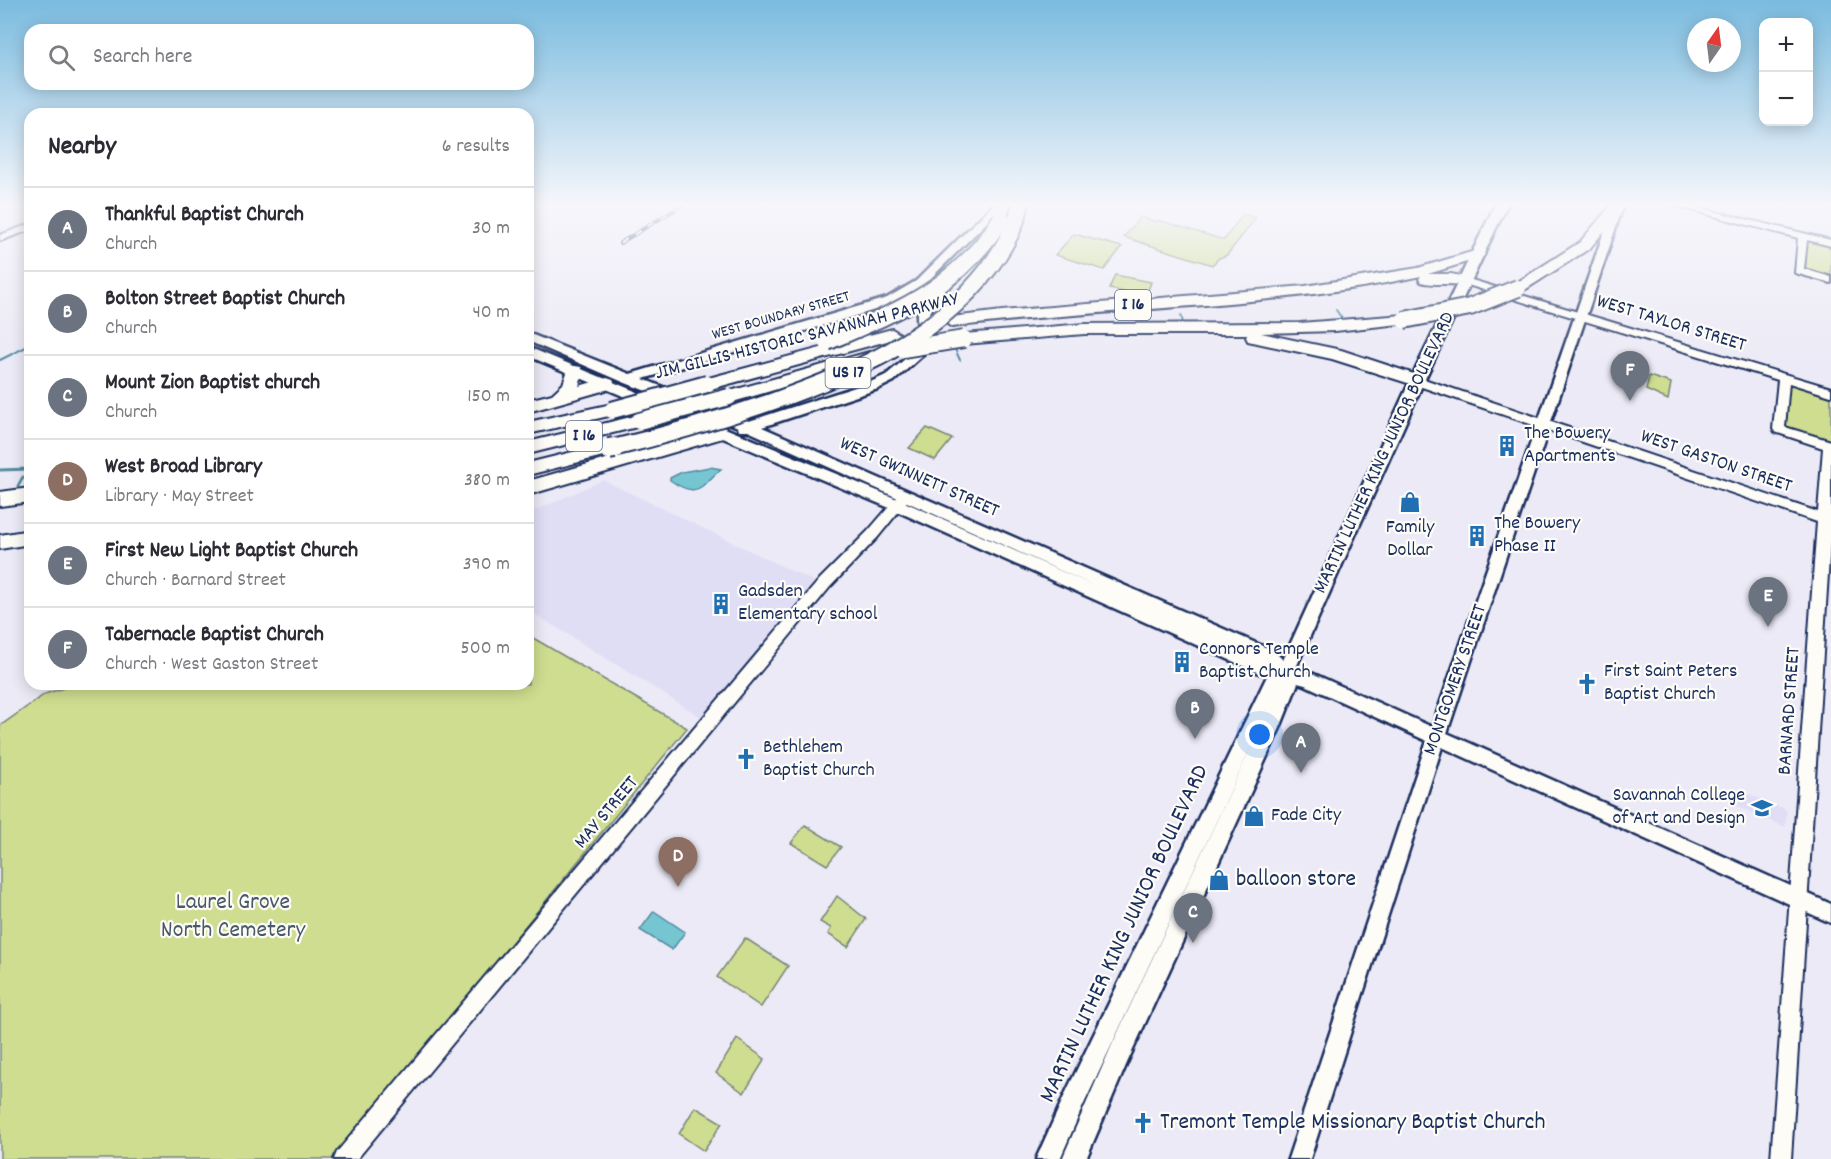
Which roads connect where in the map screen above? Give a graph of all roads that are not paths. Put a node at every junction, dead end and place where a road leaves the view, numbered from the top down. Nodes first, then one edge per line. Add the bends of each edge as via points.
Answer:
1 (948, 257) edge
2 (972, 257) edge
3 (996, 257) edge
4 (1471, 257) edge
5 (1477, 257) edge
6 (1566, 257) edge
7 (1599, 257) edge
8 (1801, 257) edge
9 (943, 262) junction
10 (1831, 280) edge
11 (1465, 281) junction
12 (1314, 289) junction
13 (891, 301) junction
14 (1580, 315) junction
15 (923, 316) junction
16 (1183, 329) junction
17 (534, 339) edge
18 (534, 354) edge
19 (575, 371) junction
20 (1784, 377) junction
21 (631, 378) junction
22 (1417, 381) junction
23 (712, 383) junction
24 (607, 384) junction
25 (1831, 392) edge
26 (557, 398) junction
27 (534, 404) edge
28 (783, 414) junction
29 (1543, 424) junction
30 (748, 426) junction
31 (534, 427) edge
32 (720, 433) junction
33 (773, 438) junction
34 (1830, 445) edge
35 (534, 447) edge
36 (534, 468) edge
37 (534, 486) edge
38 (24, 496) edge
39 (0, 499) edge
40 (901, 501) junction
41 (1828, 520) edge
42 (24, 539) edge
43 (0, 542) edge
44 (1285, 672) junction
45 (1437, 737) junction
46 (1798, 900) junction
47 (1831, 914) edge
48 (344, 1159) edge
49 (1048, 1159) edge
50 (1074, 1159) edge
51 (1299, 1159) edge
52 (1781, 1159) edge

1 - 9 main road, WEST BOUNDARY STREET
2 - 23 highway, US 17, bridge via 924,297 827,342
3 - 36 highway, US 17, bridge via 953,309 912,341 876,361 807,390 690,428
4 - 12 highway, I 16 via 1453,265
5 - 11 main road, MARTIN LUTHER KING JUNIOR BOULEVARD
6 - 16 highway, I 16, bridge via 1518,288 1470,307 1404,320 1267,329
7 - 14 main road, MONTGOMERY STREET
8 - 10 street via 1799,271
9 - 13 main road, WEST BOUNDARY STREET via 915,288
9 - 15 main road
11 - 12 highway via 1433,278
11 - 14 street, WEST TAYLOR STREET
11 - 22 main road, MARTIN LUTHER KING JUNIOR BOULEVARD
12 - 23 highway, JIM GILLIS HISTORIC SAVANNAH PARKWAY / I 16, bridge via 952,322 892,334
13 - 15 main road via 910,305
13 - 21 main road, WEST BOUNDARY STREET
14 - 20 street, WEST TAYLOR STREET
14 - 29 main road, MONTGOMERY STREET
15 - 28 main road via 924,337 916,356 890,378
16 - 22 highway via 1297,345
16 - 35 highway, JIM GILLIS HISTORIC SAVANNAH PARKWAY / I 16, bridge via 1046,330 885,352
17 - 21 main road, WEST GWINNETT STREET
18 - 19 main road, WEST GWINNETT STREET
19 - 24 main road, WEST GWINNETT STREET
19 - 26 highway via 571,386
20 - 25 street, WEST TAYLOR STREET
20 - 34 street via 1779,429
21 - 24 main road, WEST BOUNDARY STREET
21 - 30 main road, WEST GWINNETT STREET
22 - 29 street, WEST GASTON STREET
22 - 44 main road, MARTIN LUTHER KING JUNIOR BOULEVARD
23 - 31 highway, JIM GILLIS HISTORIC SAVANNAH PARKWAY / I 16, bridge
24 - 26 highway
24 - 32 main road, WEST GWINNETT STREET
26 - 27 highway
28 - 30 main road
28 - 33 main road via 771,424
29 - 41 street, WEST GASTON STREET
29 - 45 main road, MONTGOMERY STREET
30 - 32 main road
30 - 33 main road, WEST GWINNETT STREET
32 - 37 highway
32 - 40 main road, WEST GWINNETT STREET
33 - 40 main road, WEST GWINNETT STREET
34 - 41 street, BARNARD STREET
38 - 39 highway
40 - 44 main road, WEST GWINNETT STREET via 1265,668
40 - 48 street, MAY STREET via 825,583
41 - 46 street, BARNARD STREET
42 - 43 highway
44 - 45 main road, WEST GWINNETT STREET
44 - 49 main road, MARTIN LUTHER KING JUNIOR BOULEVARD via 1274,680
44 - 50 main road, MARTIN LUTHER KING JUNIOR BOULEVARD via 1289,683 1271,728
45 - 46 main road, WEST GWINNETT STREET
45 - 51 main road, MONTGOMERY STREET
46 - 47 main road, WEST GWINNETT STREET
46 - 52 street, BARNARD STREET

